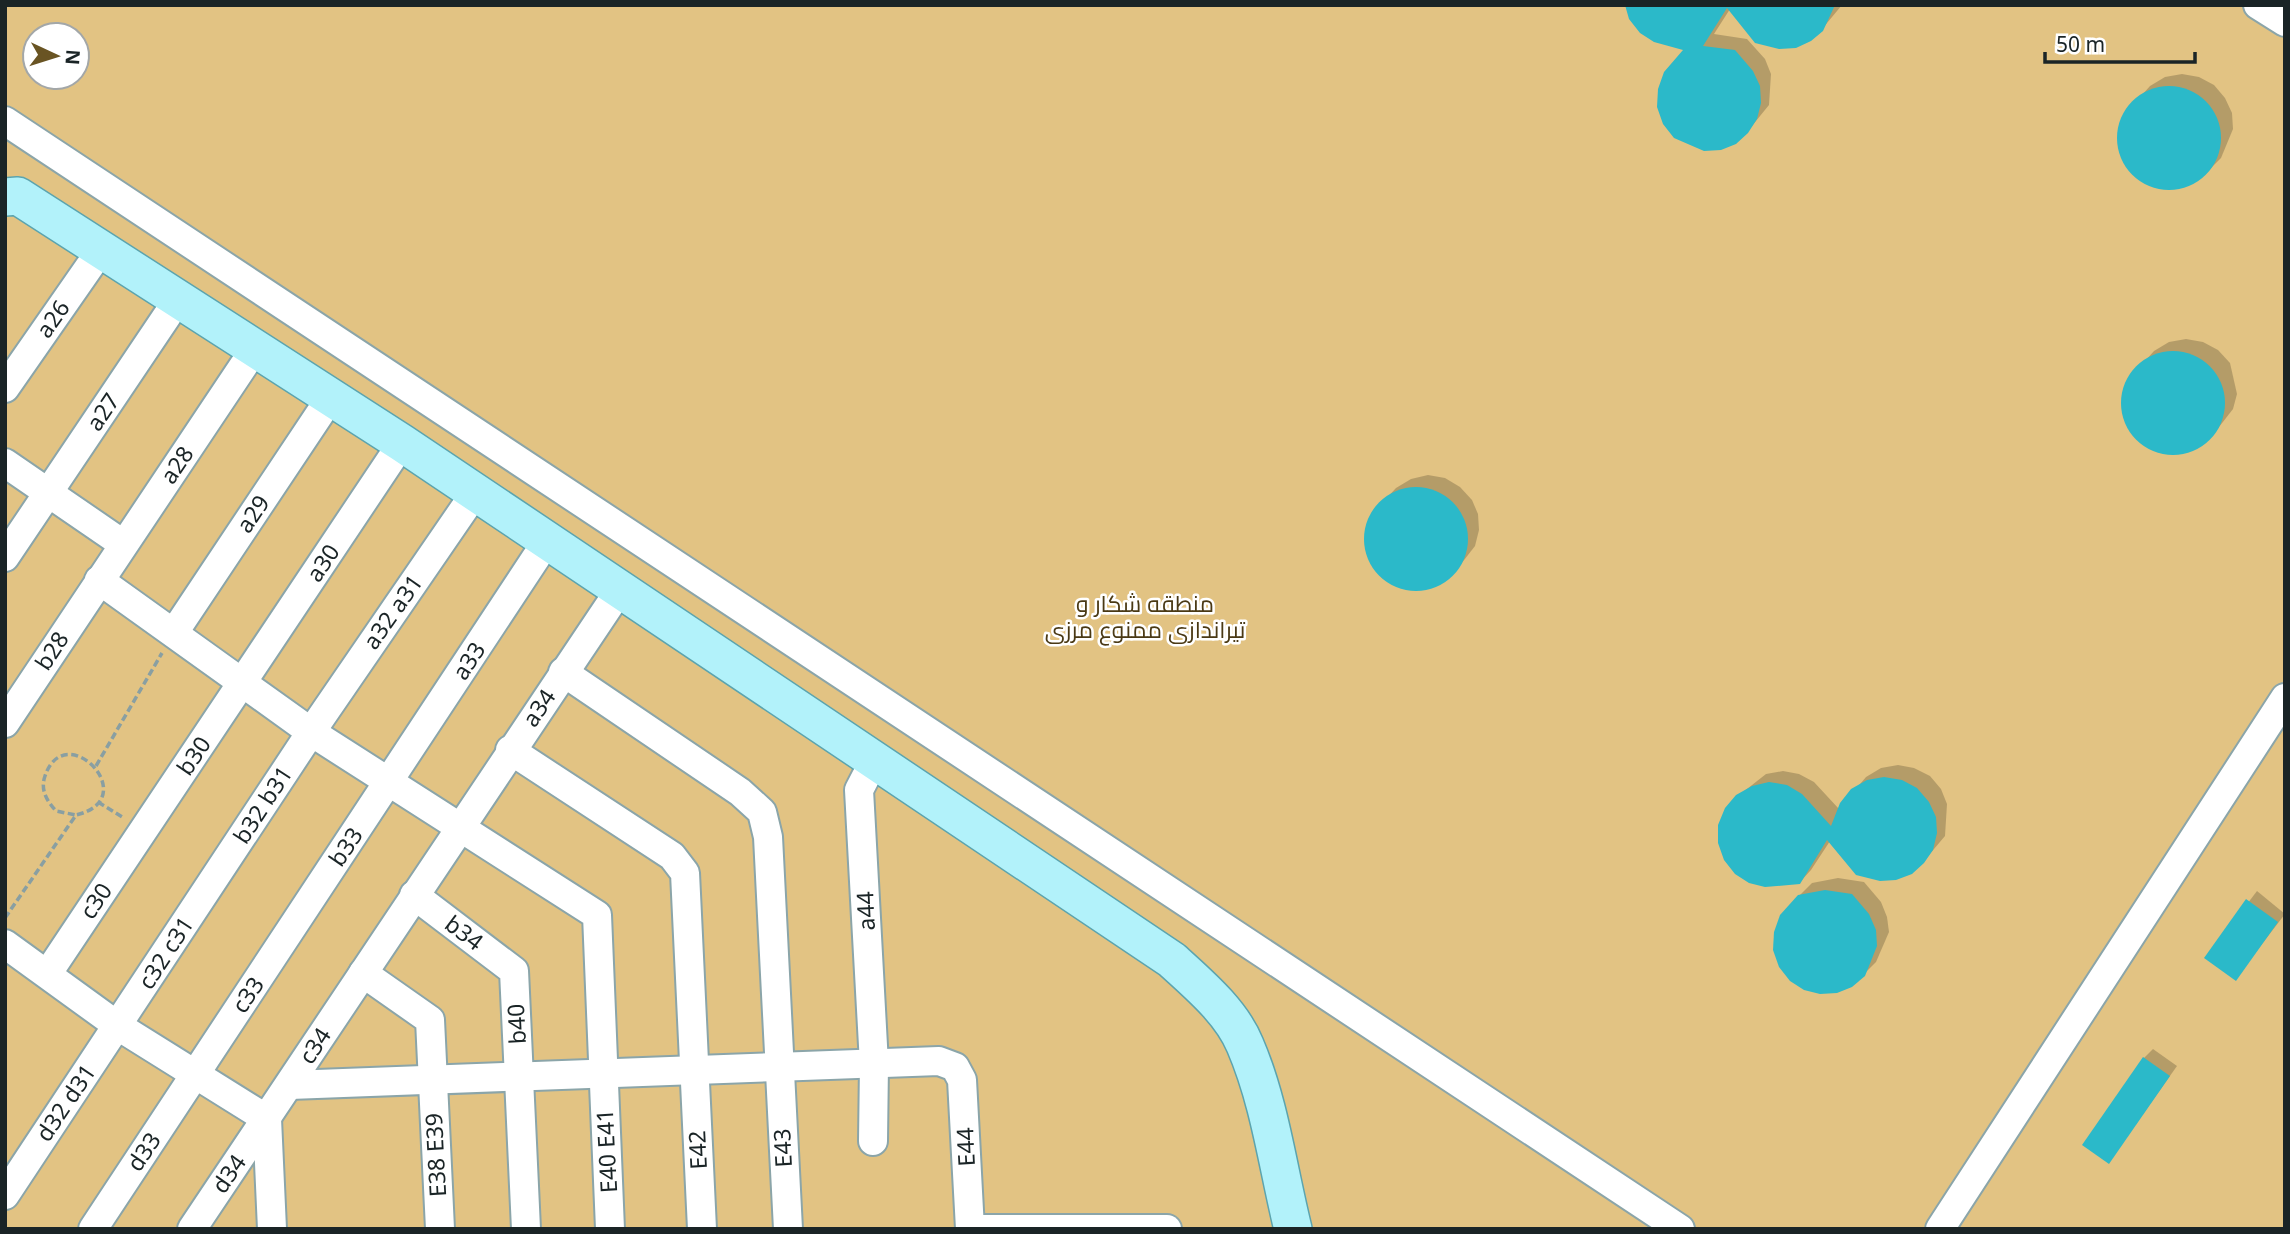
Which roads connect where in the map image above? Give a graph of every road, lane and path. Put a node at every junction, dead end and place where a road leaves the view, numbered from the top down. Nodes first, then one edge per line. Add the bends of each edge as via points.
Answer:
1 (2258, 5) edge
2 (2285, 22) edge
3 (5, 121) edge
4 (9, 202) edge
5 (101, 250) junction
6 (179, 298) junction
7 (254, 350) junction
8 (5, 388) edge
9 (331, 397) junction
10 (402, 443) junction
11 (5, 463) edge
12 (49, 492) junction
13 (475, 493) junction
14 (547, 541) junction
15 (123, 544) junction
16 (5, 557) edge
17 (99, 580) junction
18 (619, 591) junction
19 (175, 631) junction
20 (564, 672) junction
21 (244, 683) junction
22 (2285, 698) edge
23 (5, 723) edge
24 (311, 732) junction
25 (510, 750) junction
26 (874, 761) junction
27 (96, 766) junction
28 (391, 780) junction
29 (98, 802) junction
30 (76, 815) junction
31 (459, 825) junction
32 (144, 830) junction
33 (215, 879) joint
34 (414, 895) junction
35 (302, 914) joint
36 (6, 939) edge
37 (514, 971) joint
38 (48, 973) junction
39 (363, 973) junction
40 (118, 1026) junction
41 (874, 1064) junction
42 (778, 1067) junction
43 (694, 1070) junction
44 (604, 1074) junction
45 (195, 1076) junction
46 (519, 1077) junction
47 (433, 1080) junction
48 (290, 1085) junction
49 (267, 1119) junction
50 (873, 1141) dead end
51 (10, 1187) edge
52 (1158, 1228) edge
53 (93, 1229) edge
54 (192, 1229) edge
55 (272, 1229) edge
56 (440, 1229) edge
57 (526, 1229) edge
58 (610, 1229) edge
59 (702, 1229) edge
60 (788, 1229) edge
61 (970, 1229) edge
62 (982, 1229) edge
63 (1293, 1229) edge
64 (1680, 1229) edge
65 (1940, 1229) edge

1 - 2 street
3 - 64 street
4 - 5 main road
5 - 6 main road
5 - 8 street, a26
6 - 7 main road
6 - 12 street, a27
7 - 9 main road
7 - 15 street, a28
9 - 10 main road
9 - 19 street, a29
10 - 13 main road
10 - 21 street, a30
11 - 12 street
12 - 15 street
12 - 16 street, a27
13 - 14 main road
13 - 24 street, a32 a31
14 - 18 main road
14 - 28 street, a33
15 - 17 street, a28
17 - 19 street
17 - 23 street, b28
18 - 20 street, a34
18 - 26 main road
19 - 21 street
19 - 27 path
20 - 25 street, a34
20 - 42 street, E43 via 740,792 762,812 768,837
21 - 24 street
21 - 32 street, b30
22 - 65 street
24 - 28 street
24 - 33 street, b32 b31
25 - 31 street, a34
25 - 43 street, E42 via 672,856 685,873
26 - 41 street, a44 via 859,790
26 - 63 main road via 1172,960 1212,996 1245,1044
27 - 29 path via 103,788
27 - 30 path via 69,756 51,765 45,774 44,794 49,804 66,815
28 - 31 street
28 - 35 street, b33
29 - 30 path
29 - 32 path
30 - 36 path
31 - 34 street
31 - 44 street, E40 E41 via 597,915
32 - 38 street, c30
33 - 40 street, c32 c31
34 - 37 street, b34
34 - 39 street
35 - 45 street, c33
36 - 38 street
37 - 46 street, b40
38 - 40 street
39 - 47 street, E38 E39 via 430,1020
39 - 48 street, c34
40 - 45 street
40 - 51 street, d32 d31
41 - 42 street
41 - 50 street, a44
41 - 61 street, E44 via 939,1062 955,1067 962,1080
42 - 43 street
42 - 60 street, E43
43 - 44 street
43 - 59 street, E42
44 - 46 street
44 - 58 street, E40 E41
45 - 49 street
45 - 53 street, d33
46 - 47 street
46 - 57 street, b40
47 - 48 street
47 - 56 street, E38 E39
48 - 49 street, c34
49 - 54 street, d34
49 - 55 street
52 - 62 street

